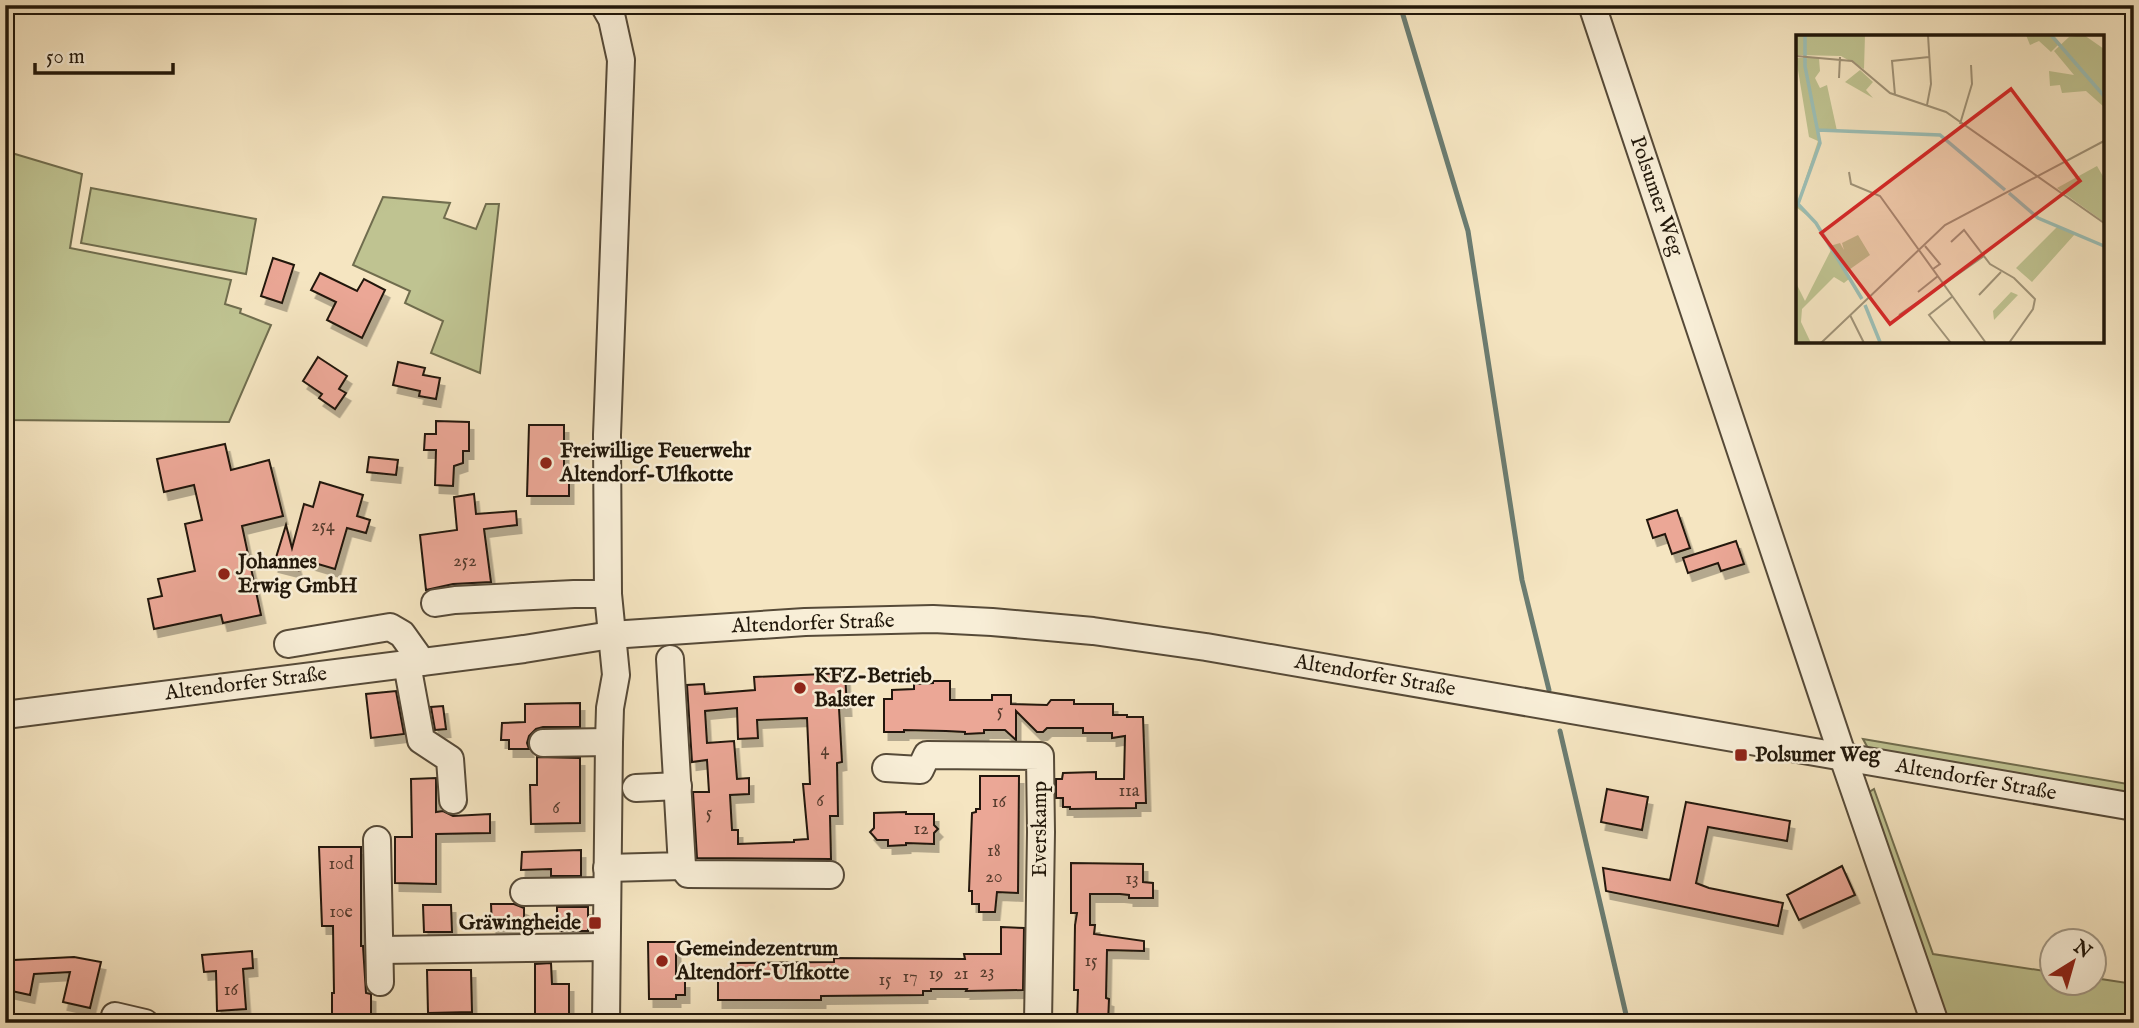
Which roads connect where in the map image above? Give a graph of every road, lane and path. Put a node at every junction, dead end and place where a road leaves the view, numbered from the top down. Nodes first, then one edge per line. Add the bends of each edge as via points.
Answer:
1 (604, 5) edge
2 (1592, 5) edge
3 (608, 594) junction
4 (435, 603) dead end
5 (611, 635) junction
6 (288, 644) dead end
7 (670, 659) dead end
8 (414, 663) junction
9 (5, 715) edge
10 (609, 742) junction
11 (543, 743) dead end
12 (1843, 757) junction
13 (886, 768) dead end
14 (678, 786) junction
15 (636, 788) dead end
16 (453, 800) dead end
17 (2134, 807) edge
18 (377, 840) dead end
19 (682, 866) junction
20 (830, 875) dead end
21 (606, 879) junction
22 (524, 892) dead end
23 (606, 947) junction
24 (380, 950) junction
25 (380, 982) dead end
26 (115, 1016) dead end
27 (145, 1023) edge
28 (606, 1023) edge
29 (1038, 1023) edge
30 (1935, 1023) edge

1 - 3 street via 612,19 621,60 607,435
2 - 12 street, Polsumer Weg
3 - 4 street
3 - 5 street
5 - 8 street, Altendorfer Straße
5 - 10 street via 616,675
5 - 12 street, Altendorfer Straße via 933,618 1093,631
6 - 8 street via 390,627 402,634
7 - 14 street
8 - 9 street, Altendorfer Straße
8 - 16 street via 421,740 450,759
10 - 11 street
10 - 21 street
12 - 17 street, Altendorfer Straße
12 - 30 street, Polsumer Weg
13 - 29 street, Everskamp via 920,770 927,755 1040,756
14 - 15 street
14 - 19 street
18 - 24 street
19 - 20 street via 688,874
19 - 21 street
21 - 22 street
21 - 23 street
23 - 24 street
23 - 28 street
24 - 25 street
26 - 27 street

